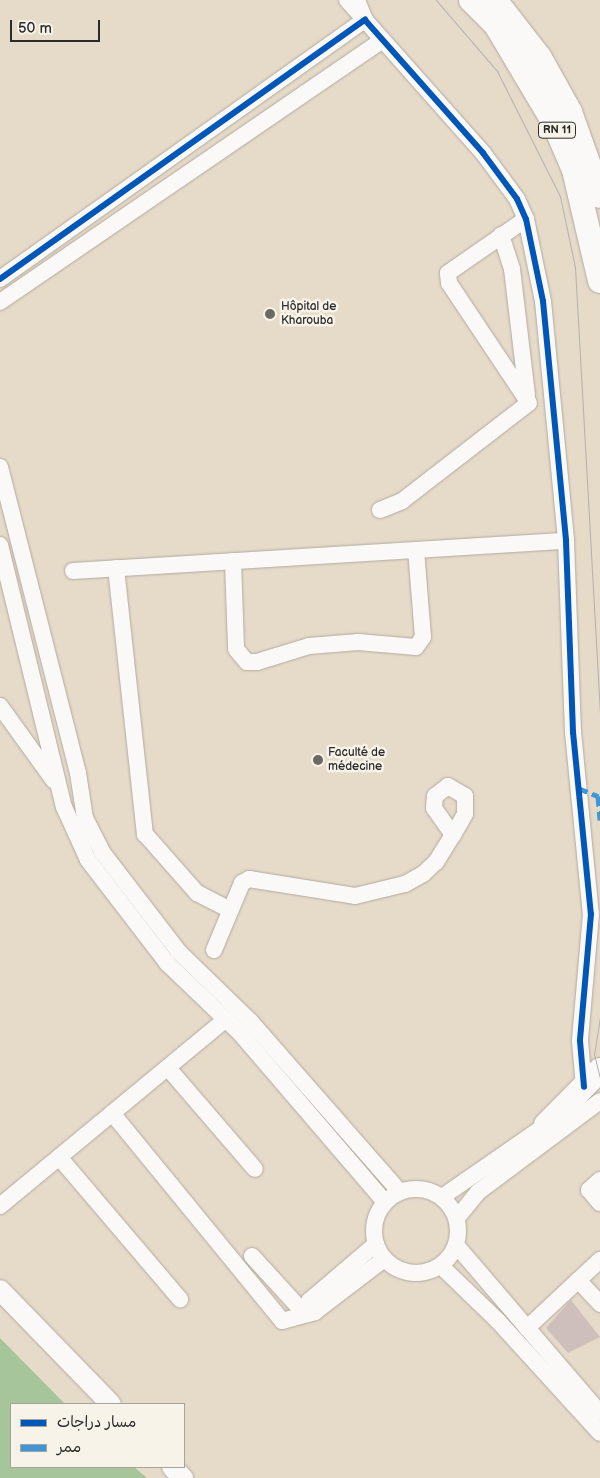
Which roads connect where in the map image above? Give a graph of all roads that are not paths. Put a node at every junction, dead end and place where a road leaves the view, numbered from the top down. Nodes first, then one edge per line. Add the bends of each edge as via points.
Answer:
1 (347, 0) edge
2 (357, 0) edge
3 (470, 0) edge
4 (495, 0) edge
5 (365, 20) junction
6 (382, 40) junction
7 (189, 143) junction
8 (201, 162) junction
9 (600, 196) edge
10 (526, 219) junction
11 (501, 235) junction
12 (0, 279) edge
13 (600, 281) edge
14 (0, 302) edge
15 (527, 395) junction
16 (0, 467) edge
17 (380, 510) dead end
18 (566, 541) junction
19 (0, 545) edge
20 (416, 550) junction
21 (233, 561) junction
22 (116, 568) junction
23 (73, 571) dead end
24 (0, 706) edge
25 (60, 789) junction
26 (83, 803) junction
27 (64, 807) junction
28 (453, 835) dead end
29 (230, 910) junction
30 (214, 950) dead end
31 (225, 1020) junction
32 (168, 1068) junction
33 (600, 1070) edge
34 (595, 1092) edge
35 (112, 1113) junction
36 (546, 1124) joint
37 (59, 1157) junction
38 (256, 1170) dead end
39 (600, 1180) edge
40 (400, 1192) junction
41 (442, 1197) junction
42 (385, 1202) junction
43 (600, 1203) edge
44 (0, 1206) edge
45 (457, 1218) junction
46 (376, 1244) junction
47 (456, 1245) junction
48 (252, 1256) dead end
49 (384, 1259) junction
50 (600, 1260) edge
51 (441, 1266) junction
52 (578, 1280) junction
53 (0, 1290) edge
54 (180, 1299) dead end
55 (600, 1304) edge
56 (304, 1313) junction
57 (526, 1328) junction
58 (110, 1403) edge
59 (600, 1413) edge
60 (600, 1433) edge
61 (173, 1468) edge
62 (183, 1478) edge

1 - 5 street
2 - 5 street
3 - 13 highway, RN 11 via 496,25 553,121 574,170
4 - 9 highway, RN 11 via 540,58 570,112
5 - 6 street
5 - 7 street
6 - 8 street
6 - 10 street via 484,153
7 - 8 street
7 - 12 street
8 - 14 street
10 - 11 street
10 - 18 street via 543,301
11 - 15 street via 512,270
11 - 15 street via 452,268 449,283
15 - 17 street via 530,403 526,409 402,501
16 - 26 street
18 - 20 street
18 - 34 street via 573,732 591,914 580,1041
19 - 25 street
20 - 21 street
20 - 21 street via 423,637 416,647 358,642 309,646 257,662 247,662 236,649
21 - 22 street
22 - 23 street
22 - 29 street via 145,834 197,893
24 - 25 street
25 - 27 street
26 - 27 street
26 - 40 street via 102,852 146,912 201,976 251,1022
27 - 31 street via 74,835 108,891 167,963
28 - 29 street via 436,862 405,884 355,896 249,879 242,883
29 - 30 street
31 - 32 street
31 - 42 street
32 - 35 street
32 - 38 street
33 - 34 highway
34 - 36 highway
34 - 45 street via 478,1192
35 - 37 street
35 - 56 street via 282,1321
36 - 41 street
37 - 44 street
37 - 54 street
39 - 43 street via 589,1190
40 - 41 street via 426,1190
40 - 42 street
41 - 45 street
42 - 46 street via 376,1217
45 - 47 street
46 - 49 street
46 - 56 street via 309,1301
47 - 51 street
47 - 57 street
48 - 56 street
49 - 51 street via 398,1270 416,1274
49 - 56 street via 315,1312
50 - 52 street
51 - 60 street via 498,1321
52 - 55 street
52 - 57 street
53 - 58 main road
57 - 59 street
61 - 62 main road

